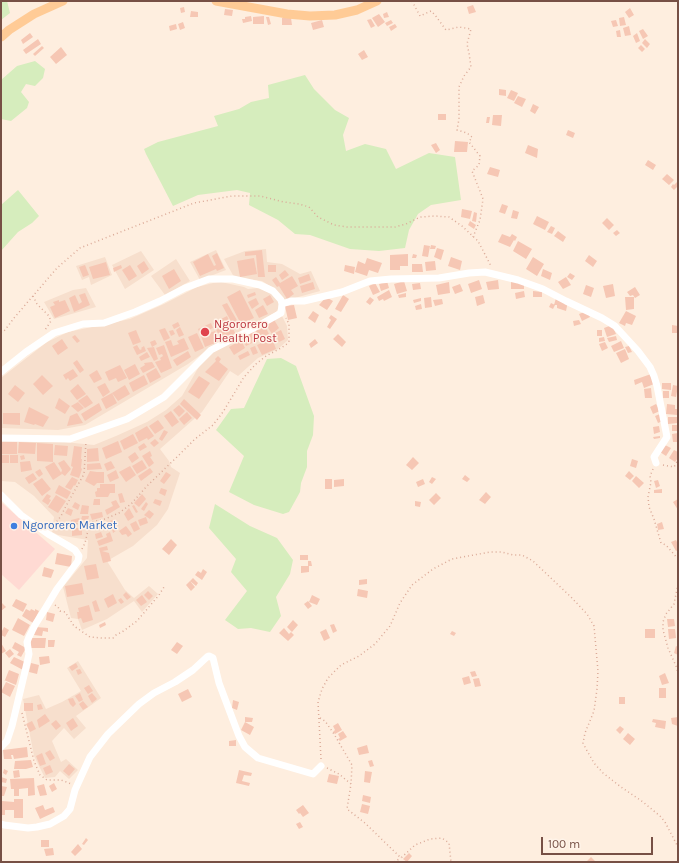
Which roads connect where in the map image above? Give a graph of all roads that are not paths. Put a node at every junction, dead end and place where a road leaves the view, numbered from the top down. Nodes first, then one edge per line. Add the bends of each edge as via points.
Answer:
1 (63, 1) edge
2 (216, 1) edge
3 (377, 1) edge
4 (1, 37) edge
5 (282, 304) junction
6 (1, 372) edge
7 (1, 438) edge
8 (656, 463) road end
9 (1, 495) edge
10 (4, 739) edge
11 (1, 747) edge
12 (320, 766) road end
13 (1, 824) edge

1 - 4 main road via 34,14
2 - 3 main road via 310,16 335,15 358,10
5 - 6 street via 273,291 260,285 233,279 209,279 104,323 83,324 54,332
5 - 7 street via 281,313 211,350 164,397 127,419 70,439
5 - 8 street via 342,292 370,281 439,278 484,272 544,289 615,326 650,367 667,437 654,457
9 - 10 street via 21,515 75,550 79,556 27,642 29,654 19,700 12,726
10 - 11 street
12 - 13 street via 313,774 258,758 245,747 220,683 214,660 210,656 139,704 108,734 90,757 75,790 70,809 64,816 50,824 37,827

